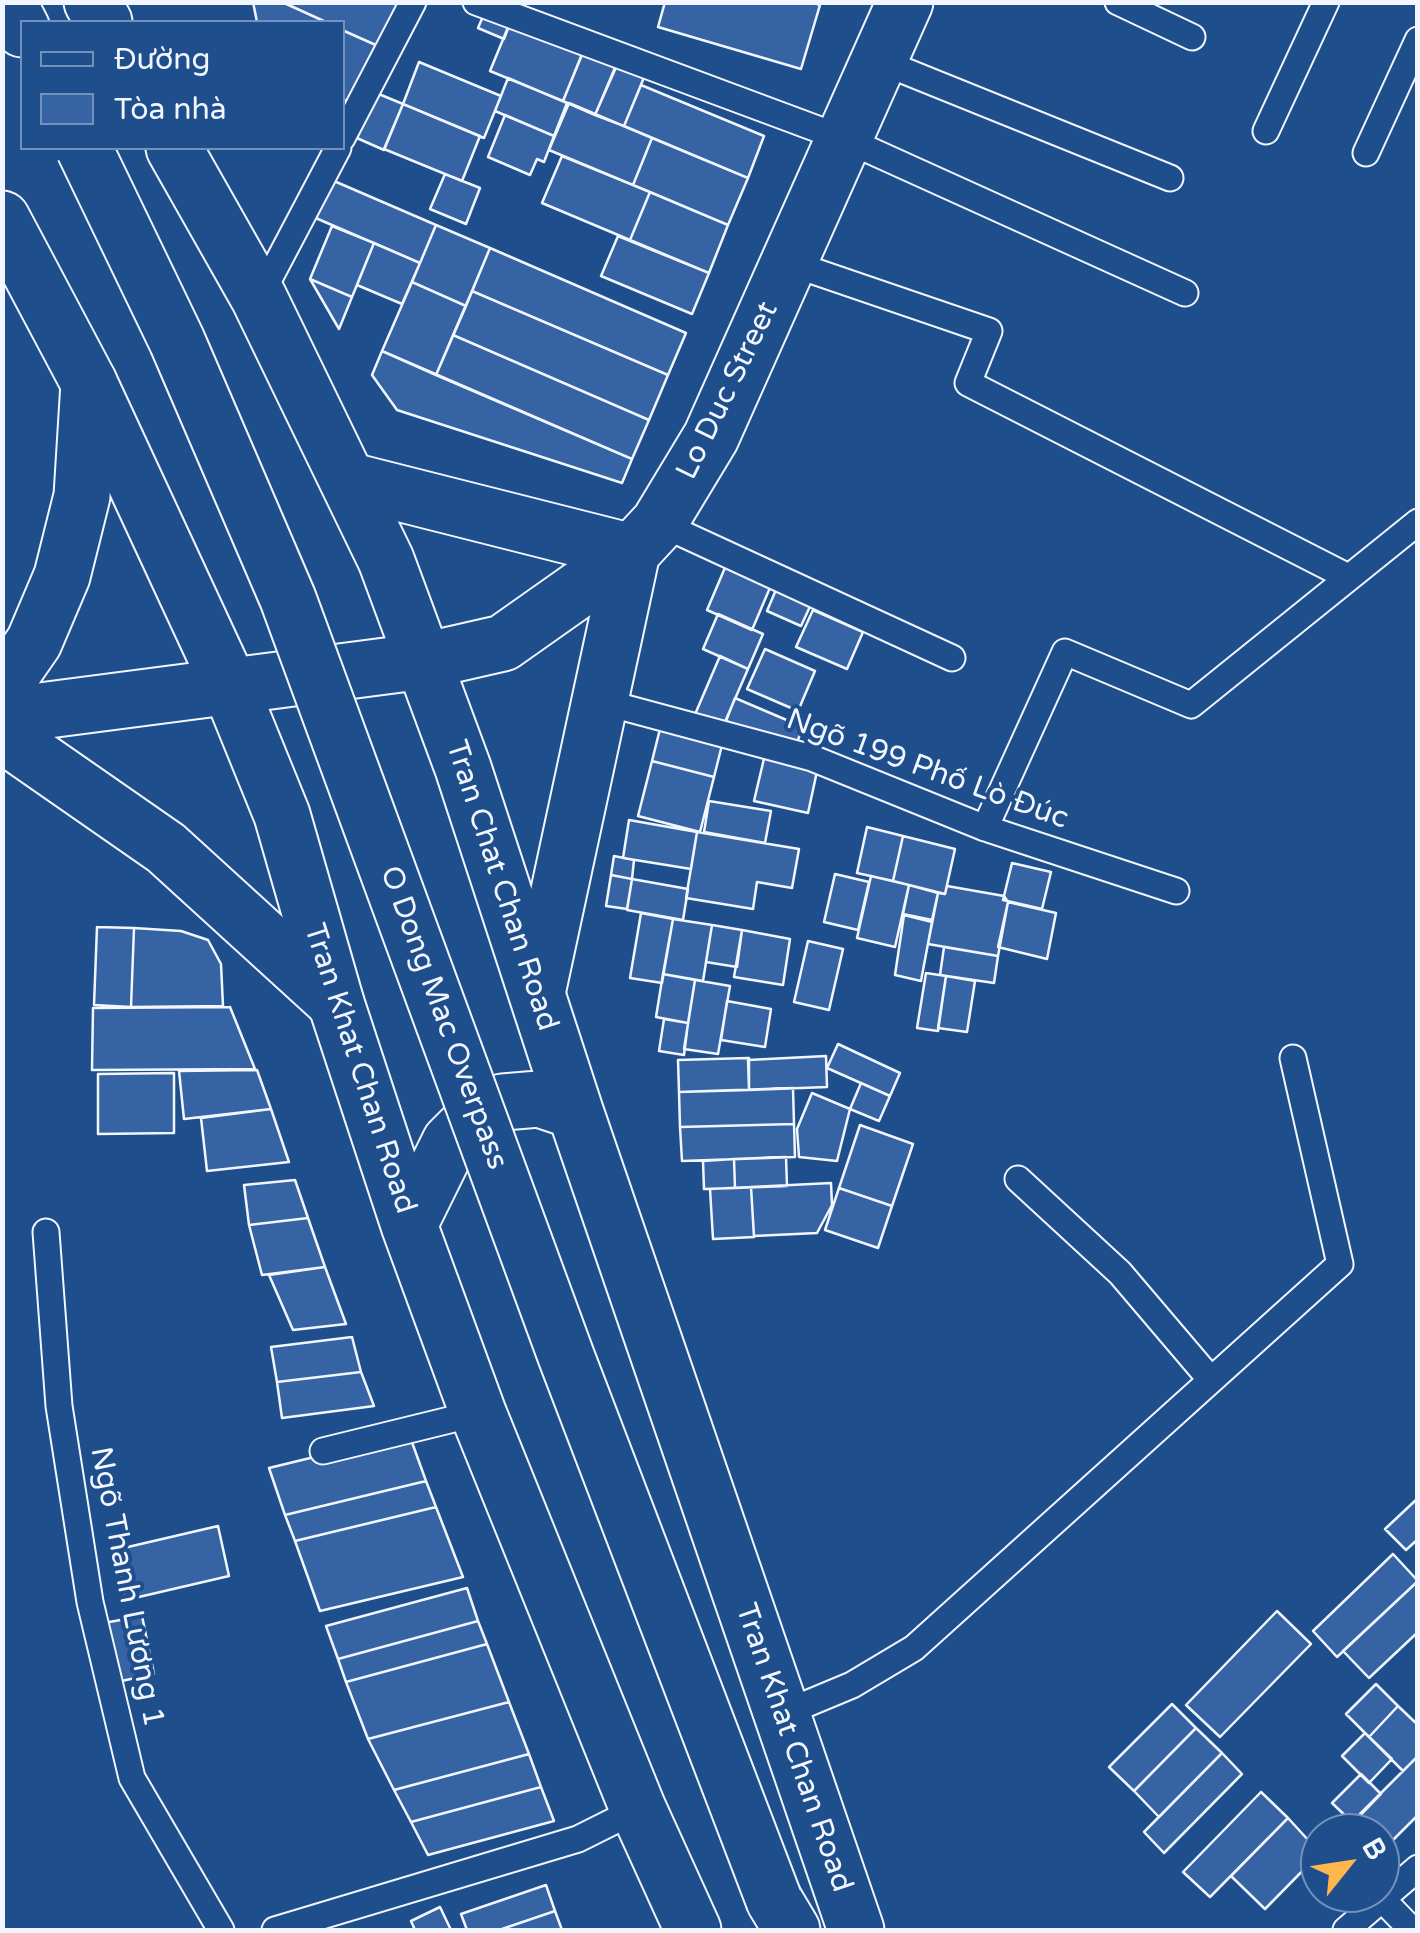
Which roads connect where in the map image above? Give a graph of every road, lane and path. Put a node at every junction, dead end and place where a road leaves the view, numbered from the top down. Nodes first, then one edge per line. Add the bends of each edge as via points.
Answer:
1 (8, 2) edge
2 (414, 2) edge
3 (476, 2) edge
4 (905, 2) edge
5 (1118, 2) edge
6 (1326, 2) edge
7 (20, 24) edge
8 (1192, 36) dead end
9 (1418, 40) edge
10 (880, 61) junction
11 (1266, 131) dead end
12 (345, 132) edge
13 (846, 140) junction
14 (85, 150) edge
15 (175, 150) edge
16 (337, 150) edge
17 (1366, 153) dead end
18 (1170, 178) dead end
19 (2, 219) edge
20 (790, 263) junction
21 (1185, 292) dead end
22 (259, 298) junction
23 (89, 383) junction
24 (351, 481) junction
25 (1418, 522) edge
26 (645, 538) junction
27 (1346, 576) junction
28 (952, 658) dead end
29 (424, 661) junction
30 (230, 687) junction
31 (2, 688) edge
32 (596, 700) junction
33 (2, 716) edge
34 (2, 734) edge
35 (985, 828) junction
36 (1176, 891) dead end
37 (537, 993) junction
38 (336, 1003) junction
39 (1293, 1058) dead end
40 (575, 1111) junction
41 (1018, 1180) dead end
42 (408, 1225) junction
43 (46, 1232) dead end
44 (1211, 1380) junction
45 (478, 1414) junction
46 (322, 1451) dead end
47 (780, 1715) junction
48 (638, 1809) junction
49 (1366, 1913) edge
50 (784, 1920) edge
51 (221, 1930) edge
52 (274, 1930) edge
53 (693, 1930) edge
54 (856, 1930) edge
55 (1346, 1930) edge

1 - 7 main road
2 - 12 lane
3 - 13 lane
4 - 10 main road, Lo Duc Street
5 - 8 lane
6 - 11 lane
9 - 17 lane
10 - 13 main road, Lo Duc Street
10 - 18 lane
13 - 20 main road, Lo Duc Street
13 - 21 lane
14 - 50 main road, O Dong Mac Overpass, bridge via 177,341 288,599 566,1356
15 - 22 main road
16 - 22 lane
19 - 23 main road, Tran Khat Chan Road
20 - 26 main road, Lo Duc Street via 711,437
20 - 27 lane via 989,331 968,383
22 - 24 main road
23 - 30 main road, Tran Khat Chan Road
23 - 31 main road via 82,496 62,576 34,642
24 - 26 main road
24 - 29 main road
25 - 27 lane
26 - 28 lane
26 - 29 main road, Lo Duc Street via 503,642
26 - 32 main road
27 - 35 lane via 1191,705 1065,652
29 - 30 main road, Lo Duc Street
29 - 37 main road, Tran Chat Chan Road
30 - 33 main road, Lo Duc Street
30 - 38 main road, Tran Khat Chan Road via 282,815
32 - 35 lane, Ngõ 199 Phố Lò Đúc via 812,758
32 - 37 main road
34 - 38 main road via 166,848
35 - 36 lane, Ngõ 199 Phố Lò Đúc
37 - 40 main road, Tran Chat Chan Road
38 - 42 main road, Tran Khat Chan Road
39 - 44 lane via 1340,1264
40 - 42 main road via 539,1099 502,1102 478,1114 450,1142
40 - 47 main road, Tran Khat Chan Road
41 - 44 lane via 1120,1273
42 - 45 main road, Tran Khat Chan Road
43 - 51 lane, Ngõ Thanh Lương 1 via 59,1406 90,1602 132,1778
44 - 47 lane via 914,1648 852,1685
45 - 46 lane
45 - 48 main road, Tran Khat Chan Road
47 - 54 main road, Tran Khat Chan Road
48 - 52 lane via 578,1839
48 - 53 main road, Tran Khat Chan Road
49 - 55 lane

